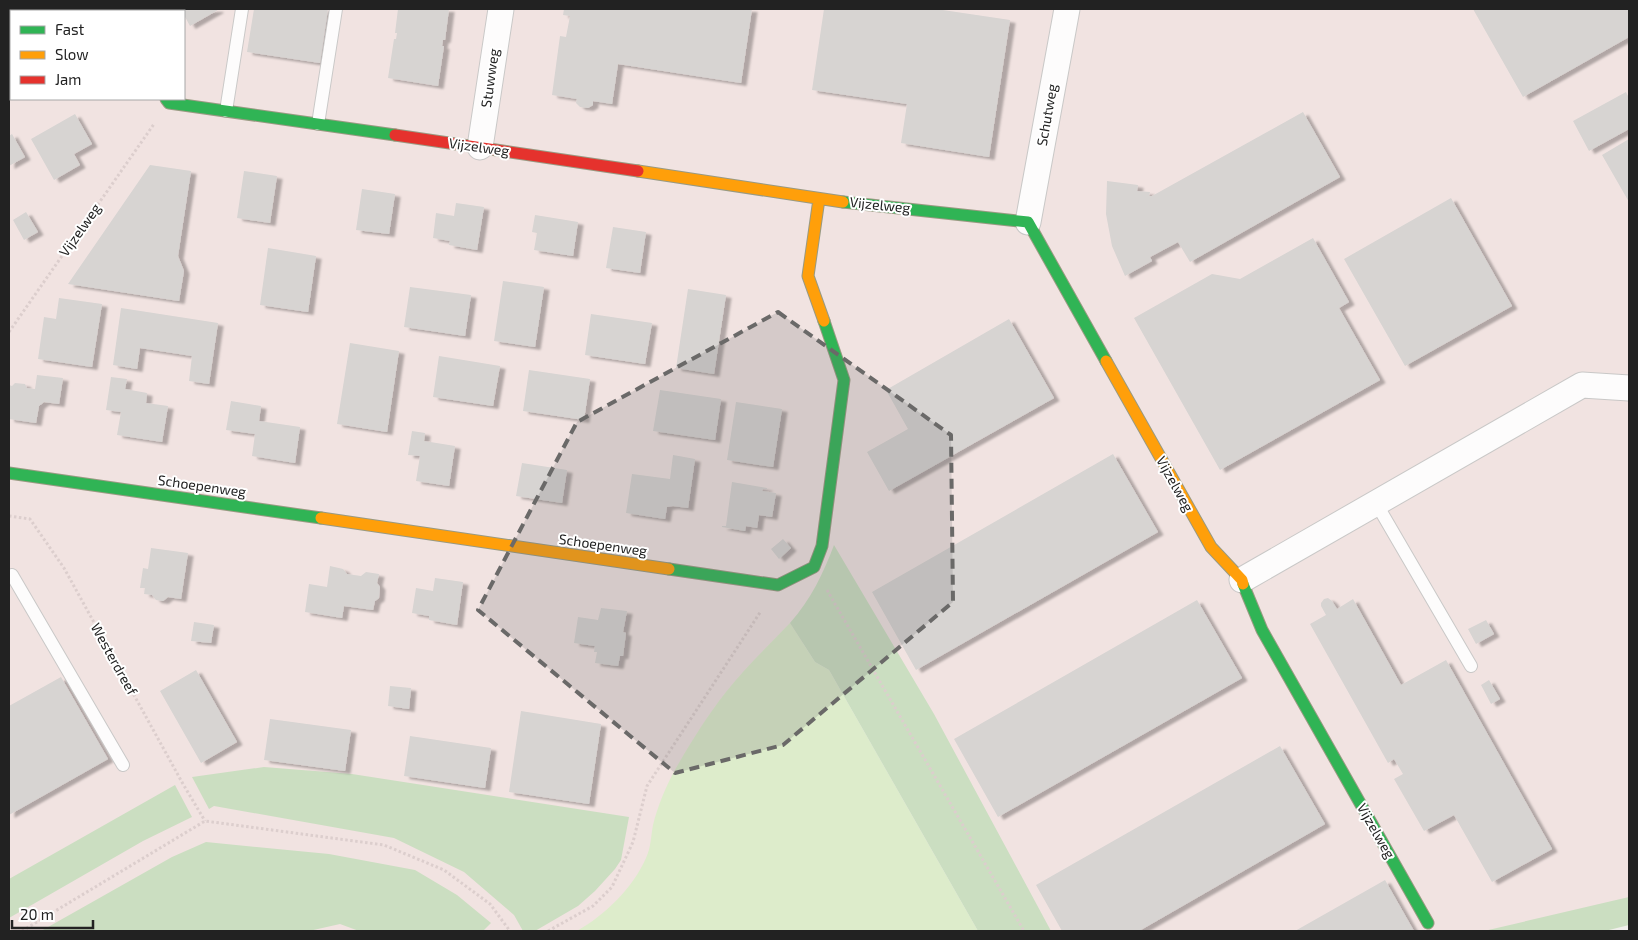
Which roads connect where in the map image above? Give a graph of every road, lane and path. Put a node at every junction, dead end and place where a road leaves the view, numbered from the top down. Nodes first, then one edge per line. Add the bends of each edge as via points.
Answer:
1 (242, 9) edge
2 (336, 9) edge
3 (501, 9) edge
4 (1067, 9) edge
5 (167, 101) edge
6 (226, 111) junction
7 (318, 124) junction
8 (480, 147) junction
9 (819, 199) junction
10 (1028, 222) junction
11 (9, 332) edge
12 (1629, 388) edge
13 (9, 474) edge
14 (1376, 503) junction
15 (9, 516) edge
16 (814, 567) junction
17 (10, 574) edge
18 (1242, 580) junction
19 (778, 585) junction
20 (1470, 666) dead end
21 (123, 765) dead end
22 (205, 821) junction
23 (1428, 923) dead end
24 (22, 931) edge
25 (510, 931) edge
26 (548, 931) edge
27 (1024, 931) edge

1 - 6 lane
2 - 7 lane
3 - 8 street, Stuwweg
4 - 10 street, Schutweg
5 - 6 street, Vijzelweg
5 - 11 path, Vijzelweg
6 - 7 street, Vijzelweg
7 - 8 street, Vijzelweg
8 - 9 street, Vijzelweg
9 - 10 street, Vijzelweg
9 - 16 street via 808,276 844,380 822,546
10 - 18 street, Vijzelweg via 1211,547
12 - 14 street via 1582,385
13 - 19 street, Schoepenweg
14 - 18 street
14 - 20 lane
15 - 22 path, Westerdreef via 30,519 64,568
16 - 19 street
16 - 27 path
17 - 21 lane
18 - 23 street, Vijzelweg via 1262,630
19 - 26 path via 647,786 633,842 612,887 593,906
22 - 24 path
22 - 25 path via 384,845 444,870 490,904

